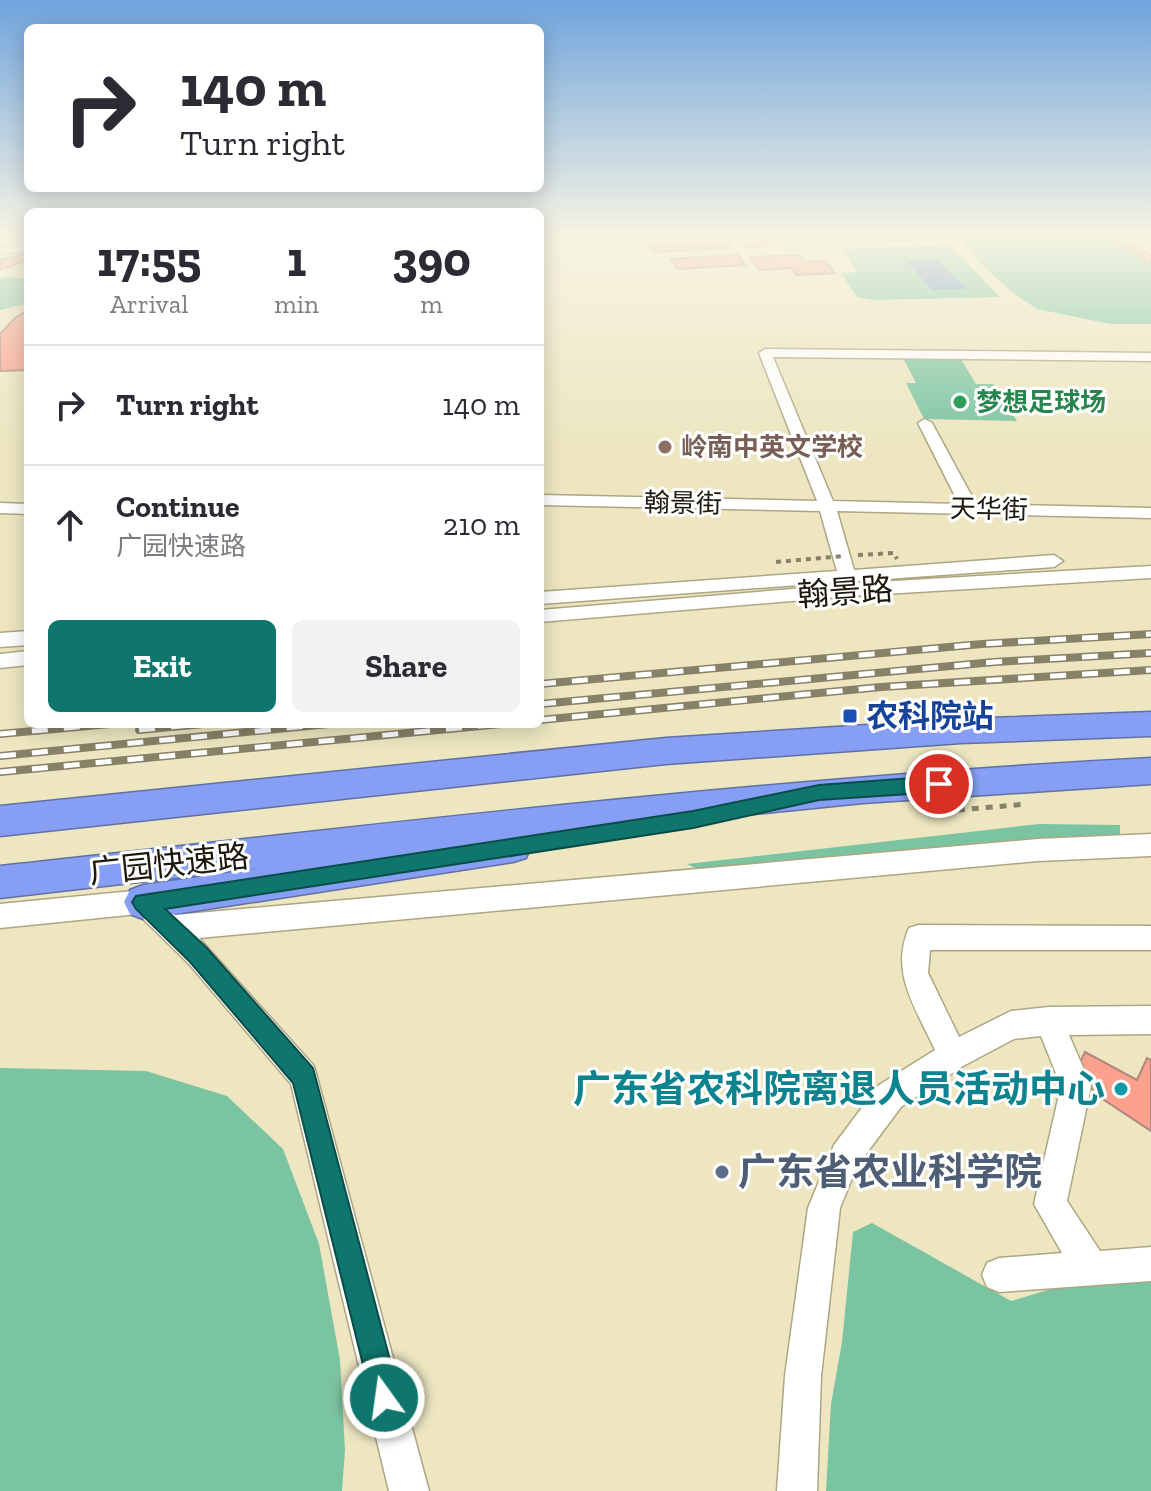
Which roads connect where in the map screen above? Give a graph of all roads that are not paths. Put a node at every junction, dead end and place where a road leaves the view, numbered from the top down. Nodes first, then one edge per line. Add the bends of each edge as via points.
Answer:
1 (1151, 357) edge
2 (925, 423) dead end
3 (544, 500) edge
4 (827, 506) junction
5 (0, 508) edge
6 (24, 509) edge
7 (970, 509) junction
8 (1151, 513) edge
9 (1151, 557) edge
10 (1151, 572) edge
11 (848, 583) junction
12 (544, 598) edge
13 (544, 616) edge
14 (24, 638) edge
15 (0, 640) edge
16 (24, 658) edge
17 (0, 661) edge
18 (1151, 724) edge
19 (1151, 771) edge
20 (819, 793) junction
21 (0, 821) edge
22 (1151, 845) edge
23 (0, 882) edge
24 (143, 902) junction
25 (0, 916) edge
26 (171, 928) junction
27 (1151, 938) edge
28 (1151, 1020) edge
29 (1049, 1021) junction
30 (953, 1056) junction
31 (1151, 1264) edge
32 (1091, 1268) junction
33 (999, 1275) dead end
34 (409, 1491) edge
35 (797, 1491) edge

1 - 4 street via 765,353
2 - 7 street
3 - 4 street, 翰景街
4 - 7 street, 天华街
4 - 11 street
5 - 6 street
7 - 8 street, 天华街
9 - 11 street, 翰景路
10 - 11 street, 翰景路
11 - 12 street, 翰景路
11 - 13 street, 翰景路
14 - 15 street
16 - 17 street
18 - 21 highway, 广园快速路 via 916,733 666,751
19 - 20 highway, 广园快速路
20 - 23 highway, 广园快速路
20 - 24 highway via 693,819
22 - 26 street via 1038,850
24 - 25 street
24 - 26 street
26 - 34 street via 304,1076
27 - 30 street via 918,937 914,974
28 - 29 street
29 - 30 street via 1011,1025
29 - 32 street via 1076,1086 1050,1204
30 - 35 street via 890,1096 845,1156 824,1208 803,1376
31 - 32 street
32 - 33 street

